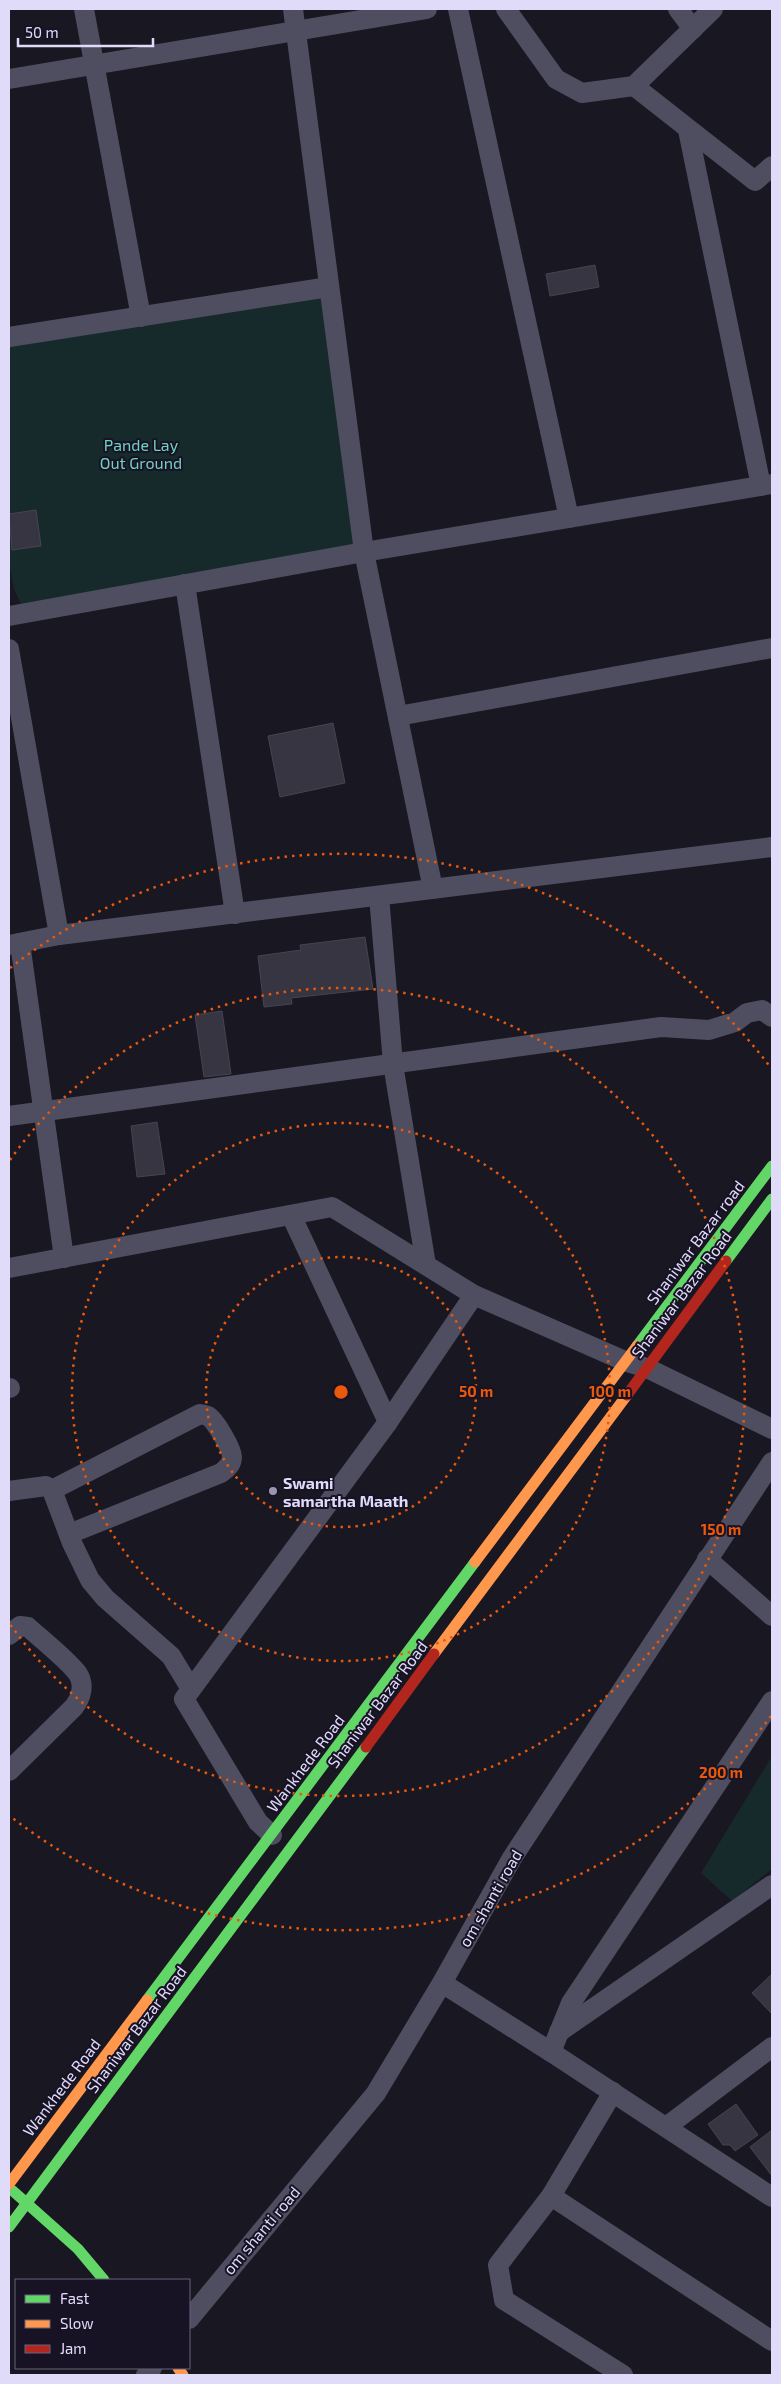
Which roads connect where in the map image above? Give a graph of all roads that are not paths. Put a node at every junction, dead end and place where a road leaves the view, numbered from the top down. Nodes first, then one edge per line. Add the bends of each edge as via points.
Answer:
1 (84, 9) edge
2 (293, 9) edge
3 (427, 9) edge
4 (458, 9) edge
5 (506, 9) edge
6 (678, 9) edge
7 (713, 9) edge
8 (693, 29) junction
9 (294, 31) junction
10 (94, 65) junction
11 (9, 79) edge
12 (634, 86) junction
13 (688, 130) junction
14 (772, 166) edge
15 (329, 287) junction
16 (141, 317) junction
17 (9, 337) edge
18 (766, 485) edge
19 (569, 518) junction
20 (364, 552) junction
21 (185, 584) junction
22 (9, 616) edge
23 (772, 648) edge
24 (9, 649) edge
25 (398, 716) junction
26 (772, 847) edge
27 (433, 889) junction
28 (379, 896) junction
29 (235, 914) junction
30 (59, 935) junction
31 (14, 944) edge
32 (772, 1017) edge
33 (393, 1064) junction
34 (43, 1111) junction
35 (9, 1116) edge
36 (772, 1166) edge
37 (772, 1199) edge
38 (291, 1215) junction
39 (64, 1258) junction
40 (426, 1266) junction
41 (9, 1268) edge
42 (474, 1295) junction
43 (627, 1362) junction
44 (647, 1368) junction
45 (198, 1406) dead end
46 (388, 1422) junction
47 (772, 1429) edge
48 (772, 1462) edge
49 (49, 1488) junction
50 (9, 1491) edge
51 (69, 1534) junction
52 (707, 1559) junction
53 (772, 1616) edge
54 (9, 1635) edge
55 (191, 1688) junction
56 (772, 1700) edge
57 (9, 1771) edge
58 (272, 1835) junction
59 (772, 1885) edge
60 (442, 1983) junction
61 (559, 2032) junction
62 (772, 2047) edge
63 (551, 2052) junction
64 (613, 2092) junction
65 (666, 2127) junction
66 (9, 2185) edge
67 (551, 2196) junction
68 (772, 2197) edge
69 (27, 2203) junction
70 (9, 2227) edge
71 (103, 2279) edge
72 (190, 2318) edge
73 (772, 2341) edge
74 (623, 2375) edge

1 - 10 street
2 - 9 street
3 - 9 street
4 - 19 street
5 - 12 street via 556,79 582,94
6 - 8 street
7 - 8 street
8 - 12 street
9 - 10 street
9 - 15 street
10 - 11 street
10 - 16 street
12 - 13 street
13 - 14 street via 755,181
13 - 18 street
15 - 16 street
15 - 20 street
16 - 17 street
18 - 19 street
19 - 20 street
20 - 21 street
20 - 25 street
21 - 22 street
21 - 29 street
23 - 25 street
24 - 30 street
25 - 27 street
26 - 27 street
27 - 28 street
28 - 29 street
28 - 33 street
29 - 30 street
30 - 31 street
31 - 34 street
32 - 33 street via 762,1010 709,1030 661,1027
33 - 34 street
33 - 40 street
34 - 35 street
34 - 39 street
36 - 43 main road, Shaniwar Bazar road
37 - 44 main road, Shaniwar Bazar Road
38 - 39 street
38 - 40 street via 332,1207
38 - 46 street
39 - 41 street
40 - 42 street
42 - 43 street
42 - 46 street
43 - 44 street
43 - 58 main road, Wankhede Road
44 - 47 street
44 - 69 main road, Shaniwar Bazar Road
45 - 49 street
46 - 55 street
48 - 52 street, om shanti road
49 - 50 street
49 - 51 street
49 - 51 street via 200,1414 216,1423 230,1452 230,1466 221,1473
51 - 55 street via 90,1580 105,1598 171,1656
52 - 53 street
52 - 60 street, om shanti road via 512,1858
54 - 57 street via 20,1626 28,1627 78,1674 82,1690 74,1707
55 - 58 street via 184,1699 258,1822
56 - 61 street via 571,2004
58 - 66 main road, Wankhede Road
59 - 61 street
60 - 63 street
60 - 72 street, om shanti road via 376,2093
61 - 63 street
62 - 65 street
63 - 64 street
64 - 65 street
64 - 67 street
65 - 68 street
66 - 69 main road
67 - 73 street
67 - 74 street via 498,2265 504,2300
69 - 70 main road, Shaniwar Bazar Road
69 - 71 main road via 78,2249

